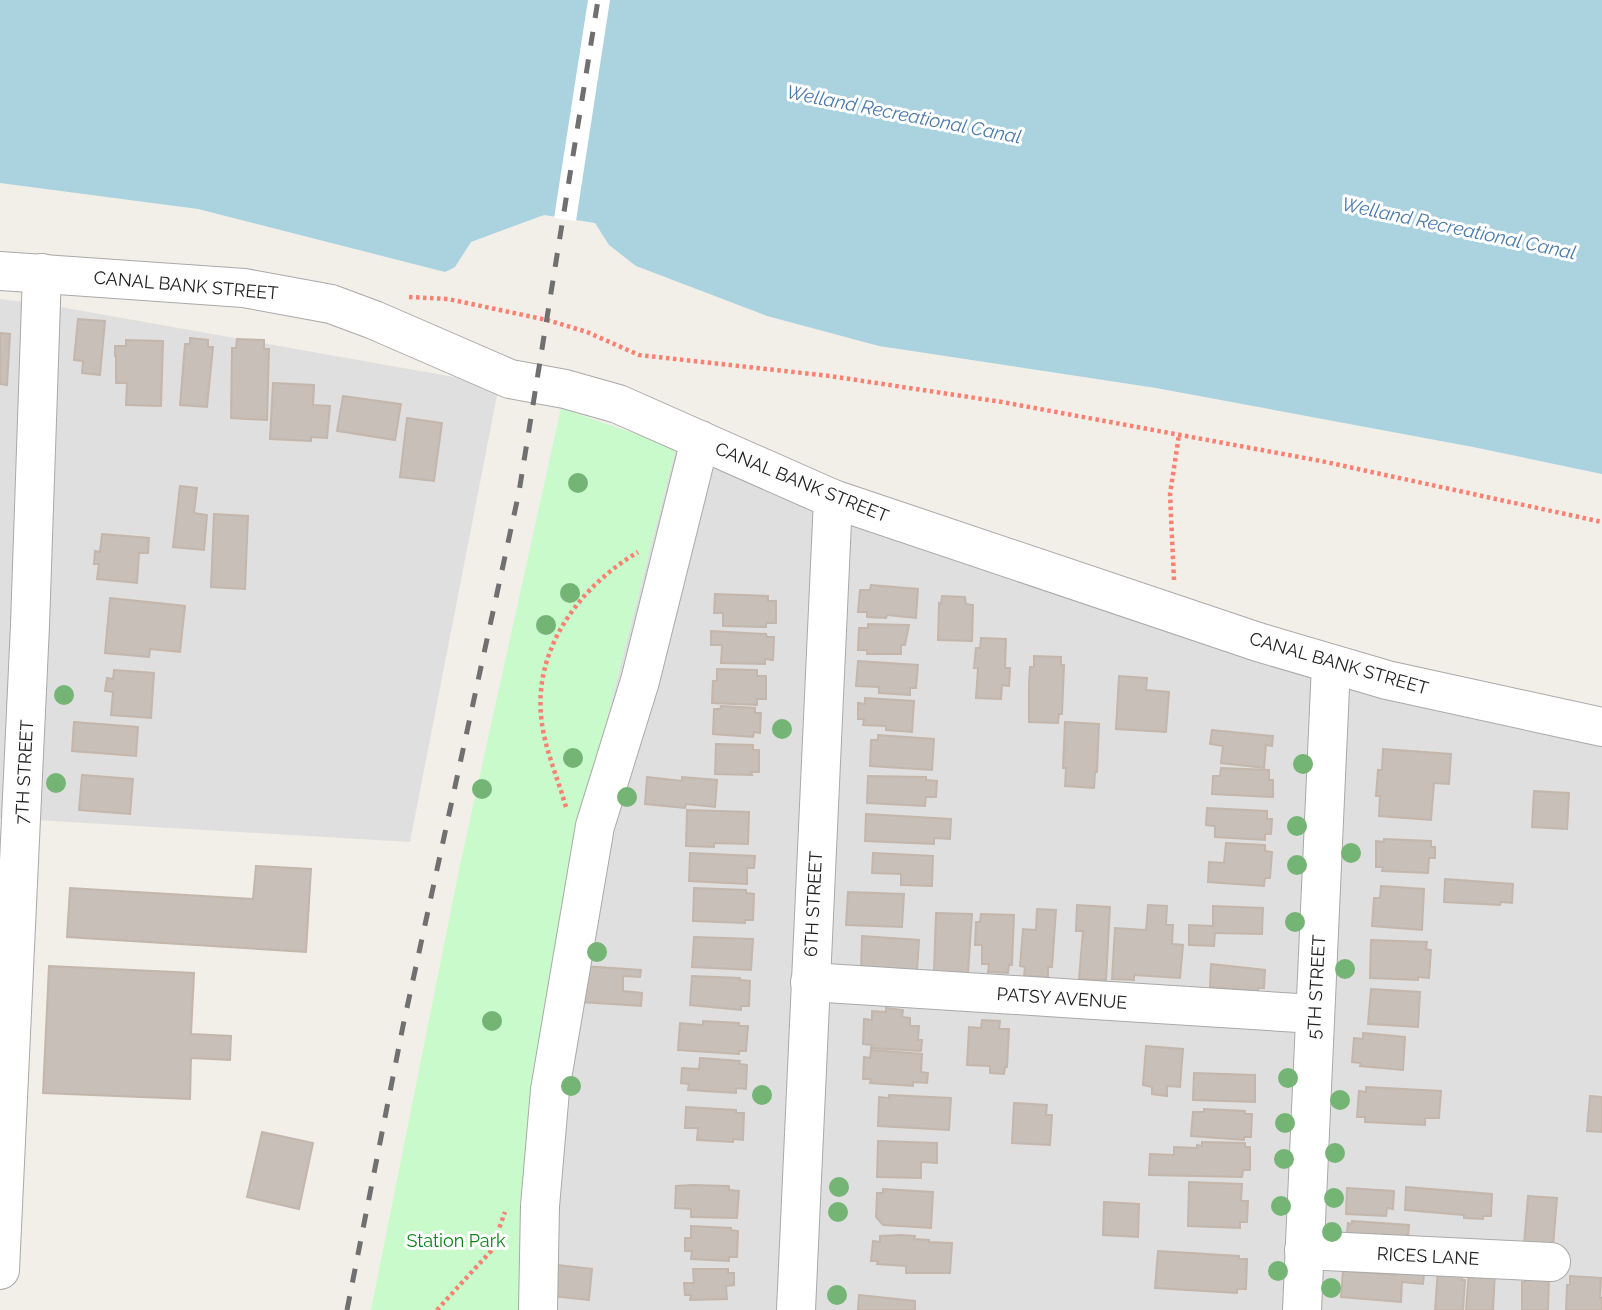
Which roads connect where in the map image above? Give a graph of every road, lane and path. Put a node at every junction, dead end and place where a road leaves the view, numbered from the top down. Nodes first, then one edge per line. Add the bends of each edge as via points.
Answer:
1 (0, 271) edge
2 (42, 273) junction
3 (408, 297) dead end
4 (1179, 435) junction
5 (700, 440) junction
6 (834, 499) junction
7 (1602, 522) edge
8 (1175, 612) junction
9 (15, 624) edge
10 (1331, 665) junction
11 (1602, 727) edge
12 (9, 882) edge
13 (810, 982) junction
14 (1314, 1014) junction
15 (0, 1247) edge
16 (1304, 1250) junction
17 (1551, 1262) dead end
18 (538, 1310) edge
19 (796, 1310) edge
20 (1302, 1310) edge

1 - 2 street, CANAL BANK STREET
2 - 5 street, CANAL BANK STREET via 244,288 331,304 482,369 618,404
2 - 9 street, 7TH STREET
3 - 4 path via 448,299 547,320 639,355 843,378
4 - 7 path
4 - 8 path via 1170,494
5 - 6 street, CANAL BANK STREET
5 - 18 street via 640,681 596,825 550,1090 540,1206
6 - 8 street, CANAL BANK STREET
6 - 13 street, 6TH STREET
8 - 10 street, CANAL BANK STREET
9 - 12 street, 7TH STREET
10 - 11 street, CANAL BANK STREET
10 - 14 street, 5TH STREET
12 - 15 street, 7TH STREET
13 - 14 street, PATSY AVENUE
13 - 19 street, 6TH STREET
14 - 16 street, 5TH STREET
16 - 17 street, RICES LANE
16 - 20 street, 5TH STREET

